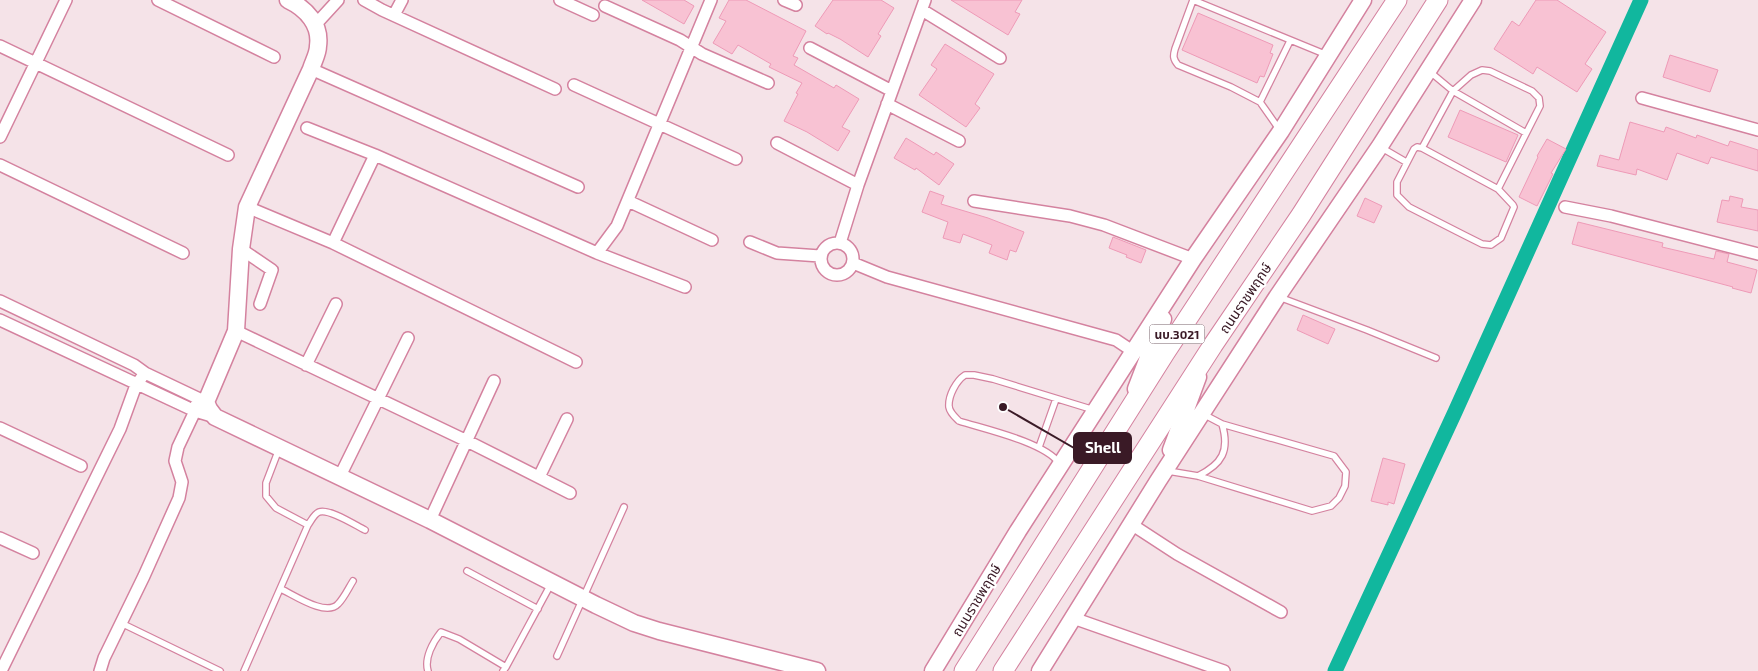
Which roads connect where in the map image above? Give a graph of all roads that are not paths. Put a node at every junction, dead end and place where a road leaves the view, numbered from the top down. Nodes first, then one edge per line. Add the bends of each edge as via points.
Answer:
1 (66, 0) edge
2 (158, 0) edge
3 (288, 0) edge
4 (338, 0) edge
5 (364, 0) edge
6 (402, 0) edge
7 (560, 0) edge
8 (712, 0) edge
9 (784, 0) edge
10 (1193, 0) edge
11 (1363, 0) edge
12 (1397, 0) edge
13 (1438, 0) edge
14 (1473, 0) edge
15 (922, 3) edge
16 (796, 5) dead end
17 (605, 6) dead end
18 (394, 15) junction
19 (593, 15) dead end
20 (316, 24) junction
21 (1290, 41) junction
22 (0, 46) edge
23 (692, 48) junction
24 (810, 48) dead end
25 (1328, 55) junction
26 (274, 57) dead end
27 (1000, 58) dead end
28 (37, 63) junction
29 (311, 69) junction
30 (1428, 70) junction
31 (768, 83) dead end
32 (574, 85) dead end
33 (555, 88) dead end
34 (892, 91) junction
35 (1453, 91) junction
36 (1642, 98) dead end
37 (1260, 102) junction
38 (887, 104) junction
39 (660, 124) junction
40 (307, 128) dead end
41 (1758, 130) edge
42 (1280, 131) junction
43 (1526, 133) junction
44 (0, 137) edge
45 (958, 141) dead end
46 (777, 143) dead end
47 (1380, 146) junction
48 (1422, 148) junction
49 (228, 155) dead end
50 (375, 155) junction
51 (736, 159) dead end
52 (1406, 162) junction
53 (0, 165) edge
54 (858, 184) junction
55 (578, 187) dead end
56 (1498, 189) junction
57 (628, 201) junction
58 (974, 201) dead end
59 (247, 207) junction
60 (1565, 207) dead end
61 (712, 240) dead end
62 (333, 242) junction
63 (750, 242) dead end
64 (840, 243) junction
65 (241, 250) junction
66 (183, 253) dead end
67 (597, 253) junction
68 (1758, 254) edge
69 (820, 256) junction
70 (1193, 258) junction
71 (853, 263) junction
72 (685, 287) dead end
73 (1175, 288) junction
74 (1277, 297) junction
75 (0, 301) edge
76 (260, 304) dead end
77 (336, 304) dead end
78 (0, 320) edge
79 (236, 331) junction
80 (408, 338) dead end
81 (1213, 345) junction
82 (1134, 352) junction
83 (1436, 358) dead end
84 (576, 362) dead end
85 (306, 365) junction
86 (145, 373) junction
87 (494, 382) dead end
88 (136, 385) junction
89 (378, 399) junction
90 (1056, 399) junction
91 (200, 404) junction
92 (1096, 410) junction
93 (1202, 414) junction
94 (1125, 417) junction
95 (567, 418) dead end
96 (1222, 424) junction
97 (0, 428) edge
98 (468, 441) junction
99 (280, 447) junction
100 (1039, 447) junction
101 (81, 466) dead end
102 (1061, 466) junction
103 (340, 476) junction
104 (1162, 476) junction
105 (1198, 476) junction
106 (539, 477) junction
107 (570, 493) dead end
108 (624, 507) dead end
109 (430, 520) junction
110 (1131, 524) junction
111 (308, 525) junction
112 (365, 530) dead end
113 (0, 538) edge
114 (33, 553) dead end
115 (467, 571) dead end
116 (353, 581) dead end
117 (552, 583) junction
118 (281, 589) junction
119 (582, 598) junction
120 (538, 608) junction
121 (1281, 612) dead end
122 (1073, 618) junction
123 (121, 623) junction
124 (557, 656) dead end
125 (504, 669) edge
126 (1, 671) edge
127 (100, 671) edge
128 (220, 671) edge
129 (244, 671) edge
130 (428, 671) edge
131 (817, 671) edge
132 (933, 671) edge
133 (964, 671) edge
134 (1003, 671) edge
135 (1040, 671) edge
136 (1224, 671) edge

1 - 28 street
2 - 26 street
3 - 20 main road
4 - 20 street
5 - 18 street
6 - 18 street
7 - 19 street
8 - 23 street
9 - 16 street
10 - 21 lane
10 - 37 lane via 1174,60 1178,65
11 - 25 main road, ถนนราชพฤกษ์ / นบ.3021
12 - 94 main road, ถนนราชพฤกษ์ / นบ.3021
13 - 81 main road, ถนนราชพฤกษ์ / นบ.3021 via 1301,215
14 - 30 main road, ถนนราชพฤกษ์
15 - 27 street
15 - 34 street
17 - 23 street
18 - 33 street
20 - 29 main road via 319,46
21 - 25 lane
21 - 37 lane
22 - 28 street
23 - 31 street
23 - 39 street
24 - 34 street
25 - 42 main road, ถนนราชพฤกษ์ / นบ.3021
28 - 44 street
28 - 49 street
29 - 55 street
29 - 59 main road
30 - 35 lane
30 - 47 main road, ถนนราชพฤกษ์
32 - 39 street
34 - 38 street
35 - 43 lane
35 - 43 lane via 1482,70 1520,84 1539,98 1540,106
35 - 48 lane
36 - 41 street
37 - 42 lane
38 - 45 street
38 - 54 street
39 - 51 street
39 - 57 street
40 - 50 street
42 - 70 main road, ถนนราชพฤกษ์ / นบ.3021
43 - 56 lane
46 - 54 street
47 - 52 lane
47 - 74 main road, ถนนราชพฤกษ์
48 - 52 lane via 1414,149
48 - 56 lane
50 - 62 street
50 - 67 street
52 - 56 lane via 1397,182 1397,195 1409,207 1482,244 1491,245 1501,238 1512,214 1513,204
53 - 66 street
54 - 64 street
57 - 61 street
57 - 67 street via 617,226
58 - 70 street via 1070,216
59 - 62 street
59 - 65 main road
60 - 68 street
62 - 84 street
63 - 69 street via 777,253
64 - 69 street via 828,245
64 - 71 street via 851,250
65 - 76 street via 272,270
65 - 79 main road
67 - 72 street
69 - 71 street via 822,268 833,276 846,274
70 - 73 main road, ถนนราชพฤกษ์ / นบ.3021
71 - 82 street via 886,277 1116,340
73 - 82 main road, ถนนราชพฤกษ์ / นบ.3021
73 - 94 main road
74 - 83 lane
74 - 93 main road, ถนนราชพฤกษ์
75 - 86 street
77 - 85 street
78 - 88 street
79 - 85 street
79 - 91 main road
80 - 89 street
81 - 104 main road
81 - 134 main road, ถนนราชพฤกษ์ / นบ.3021
82 - 92 main road, ถนนราชพฤกษ์ / นบ.3021
85 - 89 street
86 - 88 street
86 - 91 street
87 - 98 street
88 - 91 street
88 - 126 street via 120,429
89 - 98 street
89 - 103 street
90 - 92 lane
90 - 100 lane
90 - 100 lane via 974,375 965,375 955,385 950,398 950,408 959,421
91 - 99 main road via 216,417
91 - 123 street via 178,447 175,461 182,482 179,498
92 - 102 main road, ถนนราชพฤกษ์ / นบ.3021
93 - 96 lane
93 - 104 main road, ถนนราชพฤกษ์
94 - 133 main road, ถนนราชพฤกษ์ / นบ.3021
95 - 106 street
96 - 105 lane via 1225,436 1222,457 1212,469
96 - 105 lane via 1334,456 1346,472 1345,486 1331,506 1312,512
97 - 101 street
98 - 106 street
98 - 109 street
99 - 103 main road
99 - 111 lane via 266,483 266,496 276,508
100 - 102 lane via 1055,457
102 - 132 main road, ถนนราชพฤกษ์ / นบ.3021
103 - 109 main road
104 - 105 lane
104 - 110 main road, ถนนราชพฤกษ์
106 - 107 street
108 - 119 lane
109 - 117 main road
110 - 121 street via 1177,554
110 - 122 main road, ถนนราชพฤกษ์
111 - 112 lane via 319,512 329,512
111 - 118 lane
113 - 114 street
115 - 120 lane
116 - 118 lane via 331,609 321,609
117 - 119 main road
117 - 120 lane
118 - 129 lane
119 - 124 lane
119 - 131 main road via 659,631
120 - 125 lane
122 - 135 main road, ถนนราชพฤกษ์
122 - 136 street
123 - 127 street
123 - 128 lane
125 - 130 lane via 460,639 440,632 432,642 426,666

